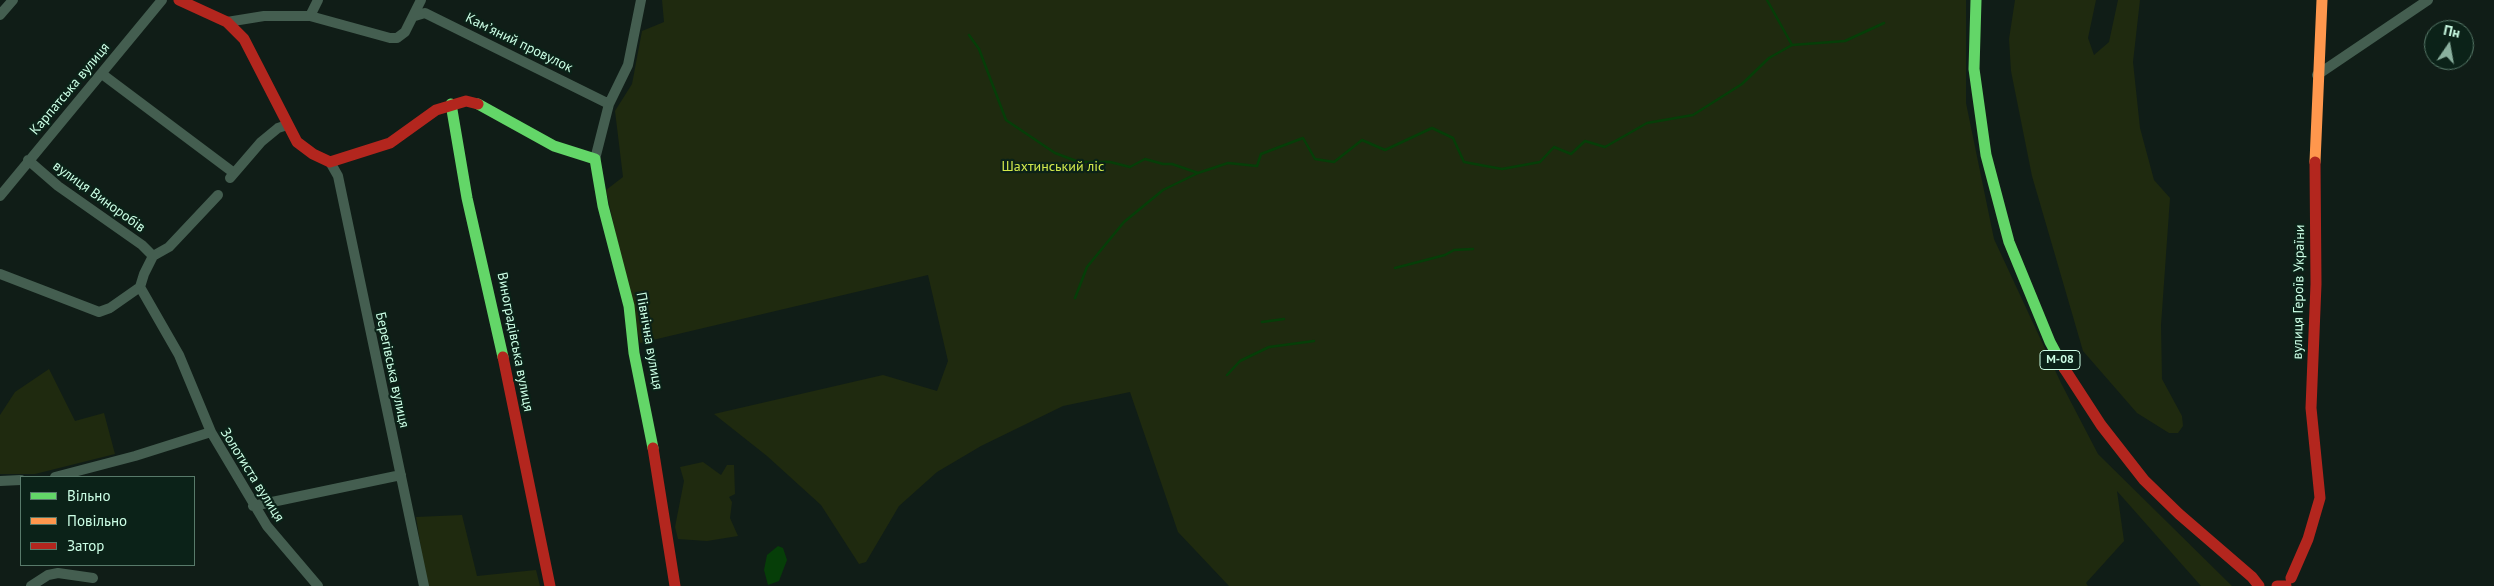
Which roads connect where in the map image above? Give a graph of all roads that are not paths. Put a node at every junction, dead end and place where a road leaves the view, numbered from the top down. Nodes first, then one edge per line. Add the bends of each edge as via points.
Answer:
1 (13, 0) edge
2 (162, 0) edge
3 (179, 0) edge
4 (318, 0) edge
5 (421, 0) edge
6 (641, 0) edge
7 (1976, 0) edge
8 (2322, 0) edge
9 (2428, 0) edge
10 (0, 15) edge
11 (310, 16) junction
12 (415, 16) junction
13 (227, 22) junction
14 (102, 74) junction
15 (2317, 75) junction
16 (451, 104) junction
17 (609, 104) junction
18 (287, 125) junction
19 (595, 159) junction
20 (28, 160) junction
21 (330, 162) junction
22 (218, 195) dead end
23 (0, 196) edge
24 (153, 256) junction
25 (0, 274) edge
26 (140, 287) junction
27 (211, 432) junction
28 (401, 475) junction
29 (59, 476) edge
30 (20, 480) edge
31 (0, 481) edge
32 (253, 506) junction
33 (2252, 577) junction
34 (93, 578) dead end
35 (2290, 584) edge
36 (31, 586) edge
37 (318, 586) edge
38 (424, 586) edge
39 (550, 586) edge
40 (675, 586) edge
41 (2259, 586) edge
42 (2270, 586) edge
43 (2277, 586) edge

1 - 10 street
2 - 14 street, Карпатська вулиця
3 - 13 main road
4 - 11 street
5 - 12 street
6 - 17 street, Північна вулиця via 628,65
7 - 33 main road, М-08 via 1974,69 1986,155 2009,242 2050,342 2101,425 2144,480
8 - 15 main road, вулиця Героїв України
9 - 15 street
11 - 12 street via 390,38 402,36
11 - 13 street via 264,16
12 - 17 street, Камʼяний провулок via 425,13
13 - 18 main road via 244,39
14 - 18 street via 232,176 265,138
14 - 20 street, Карпатська вулиця
15 - 35 main road, вулиця Героїв України via 2314,161 2316,284 2311,408 2320,498 2311,533
16 - 19 main road via 474,102 554,146
16 - 21 main road via 436,110 390,143
16 - 39 main road, Виноградівська вулиця via 467,198 497,325
17 - 19 street, Північна вулиця
18 - 21 main road via 297,142
19 - 40 main road, Північна вулиця via 603,206 629,306 634,353
20 - 23 street, Карпатська вулиця
20 - 24 street, вулиця Виноробів
21 - 28 street, Берегівська вулиця via 338,176
22 - 24 street via 168,247
24 - 26 street
25 - 26 street via 99,312
26 - 27 street via 179,355
27 - 29 street, Золотиста вулиця
27 - 32 street, Золотиста вулиця
28 - 32 street
28 - 38 street, Берегівська вулиця
30 - 31 street
32 - 37 street, Золотиста вулиця
33 - 41 main road
33 - 42 main road
34 - 36 street via 58,573 48,575
35 - 43 main road

